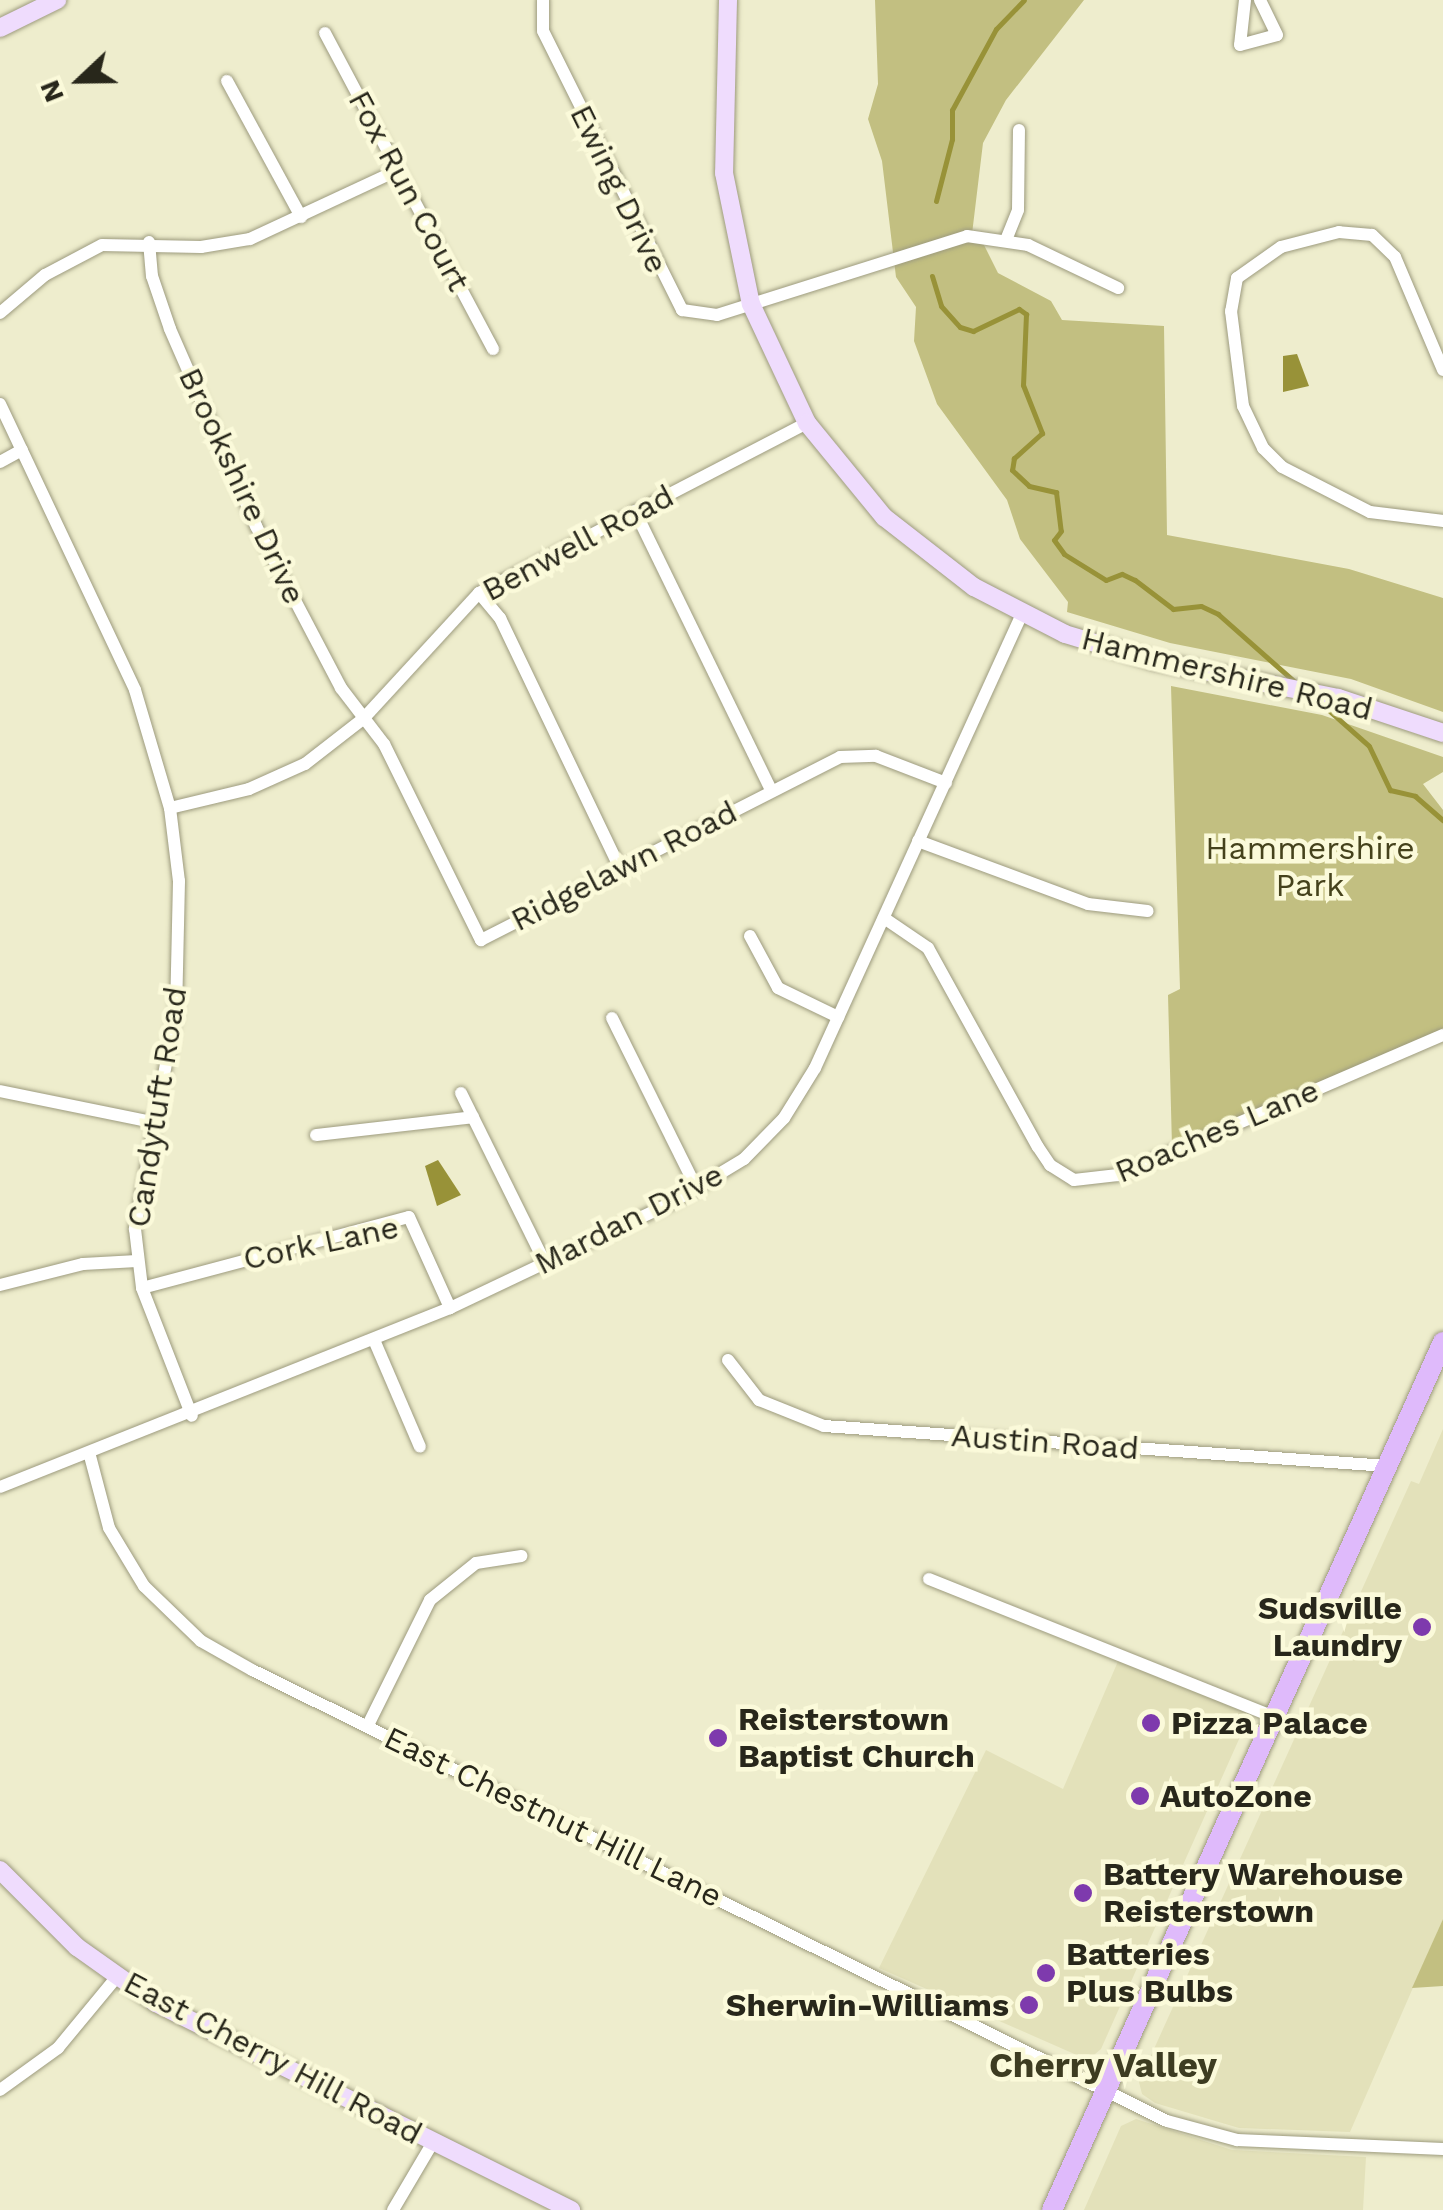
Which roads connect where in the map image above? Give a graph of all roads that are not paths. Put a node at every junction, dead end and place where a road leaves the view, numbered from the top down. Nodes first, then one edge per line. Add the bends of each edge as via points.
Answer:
1 (58, 0) edge
2 (543, 0) edge
3 (728, 0) edge
4 (1245, 0) edge
5 (1260, 0) edge
6 (0, 28) edge
7 (326, 33) dead end
8 (227, 81) dead end
9 (1019, 130) dead end
10 (398, 170) junction
11 (301, 217) junction
12 (1006, 240) junction
13 (149, 242) junction
14 (1118, 288) dead end
15 (750, 304) junction
16 (0, 313) edge
17 (492, 349) dead end
18 (1443, 370) edge
19 (0, 404) edge
20 (807, 423) junction
21 (22, 450) junction
22 (0, 462) edge
23 (635, 511) junction
24 (1443, 521) edge
25 (479, 594) junction
26 (1021, 615) junction
27 (364, 718) junction
28 (1443, 733) edge
29 (946, 783) junction
30 (771, 790) junction
31 (170, 808) junction
32 (918, 841) junction
33 (621, 870) junction
34 (1148, 911) dead end
35 (884, 918) junction
36 (750, 936) dead end
37 (838, 1017) junction
38 (612, 1018) dead end
39 (1443, 1035) edge
40 (0, 1091) edge
41 (461, 1094) dead end
42 (473, 1117) junction
43 (153, 1122) junction
44 (316, 1135) dead end
45 (697, 1189) junction
46 (137, 1261) junction
47 (545, 1263) junction
48 (0, 1285) edge
49 (142, 1288) junction
50 (450, 1308) junction
51 (374, 1340) junction
52 (1443, 1342) edge
53 (728, 1360) dead end
54 (192, 1416) junction
55 (420, 1446) dead end
56 (90, 1456) junction
57 (1387, 1466) junction
58 (0, 1488) edge
59 (521, 1556) dead end
60 (929, 1579) dead end
61 (1274, 1717) junction
62 (368, 1725) junction
63 (0, 1870) edge
64 (116, 1978) junction
65 (1106, 2089) junction
66 (0, 2090) edge
67 (433, 2142) junction
68 (1443, 2149) edge
69 (393, 2210) edge
70 (571, 2210) edge
71 (1052, 2210) edge

1 - 6 street
2 - 15 street, Ewing Drive via 543,30 676,303 705,316
3 - 15 street, Hammershire Road via 724,173
4 - 5 street via 1240,45 1277,35
7 - 10 street, Fox Run Court
8 - 11 street
9 - 12 street via 1018,210
10 - 11 street
10 - 17 street, Fox Run Court
11 - 13 street via 224,245
12 - 14 street
12 - 15 street, Ewing Drive via 967,236 930,244
13 - 16 street via 86,251
13 - 27 street, Brookshire Drive via 152,276 218,444 341,688
15 - 20 street, Hammershire Road
18 - 24 street via 1395,257 1372,235 1339,232 1281,246 1237,278 1231,311 1243,406 1262,448 1282,468 1384,518
19 - 21 street, Candytuft Road
20 - 23 street, Benwell Road
20 - 26 street, Hammershire Road via 884,517 925,553
21 - 22 street
21 - 31 street, Candytuft Road via 129,676
23 - 25 street, Benwell Road
23 - 30 street
25 - 27 street, Benwell Road
25 - 33 street via 500,618
26 - 28 street, Hammershire Road via 1109,649 1386,712
26 - 29 street, Mardan Drive
27 - 31 street, Benwell Road via 278,778
27 - 33 street, Ridgelawn Road via 384,744 481,940
29 - 30 street, Ridgelawn Road via 857,754
29 - 32 street, Mardan Drive
30 - 33 street, Ridgelawn Road
31 - 43 street, Candytuft Road via 179,968
32 - 34 street via 1088,904
32 - 35 street, Mardan Drive
35 - 37 street, Mardan Drive
35 - 39 street, Roaches Lane via 914,932 935,958 1038,1147 1050,1165 1074,1180 1118,1176
36 - 37 street via 778,988
37 - 45 street, Mardan Drive via 801,1094 768,1138
38 - 45 street
40 - 43 street
41 - 42 street
42 - 44 street
42 - 47 street
43 - 46 street, Candytuft Road via 137,1203
45 - 47 street, Mardan Drive
46 - 48 street via 82,1264
46 - 49 street, Candytuft Road
47 - 50 street, Mardan Drive
49 - 50 street, Cork Lane via 409,1217
49 - 54 street, Candytuft Road
50 - 51 street, Mardan Drive
51 - 54 street, Mardan Drive
51 - 55 street
52 - 57 main road
53 - 57 street, Austin Road via 759,1400 824,1426
54 - 56 street, Mardan Drive
56 - 58 street, Mardan Drive
56 - 62 street, East Chestnut Hill Lane via 109,1528 160,1605 216,1650
57 - 61 main road
59 - 62 street via 476,1562 430,1600
60 - 61 street
61 - 65 main road
62 - 65 street, East Chestnut Hill Lane
63 - 64 street, East Cherry Hill Road
64 - 66 street via 58,2048
64 - 67 street, East Cherry Hill Road via 194,2024
65 - 68 street, East Chestnut Hill Lane via 1206,2134
65 - 71 main road
67 - 69 street
67 - 70 street, East Cherry Hill Road

